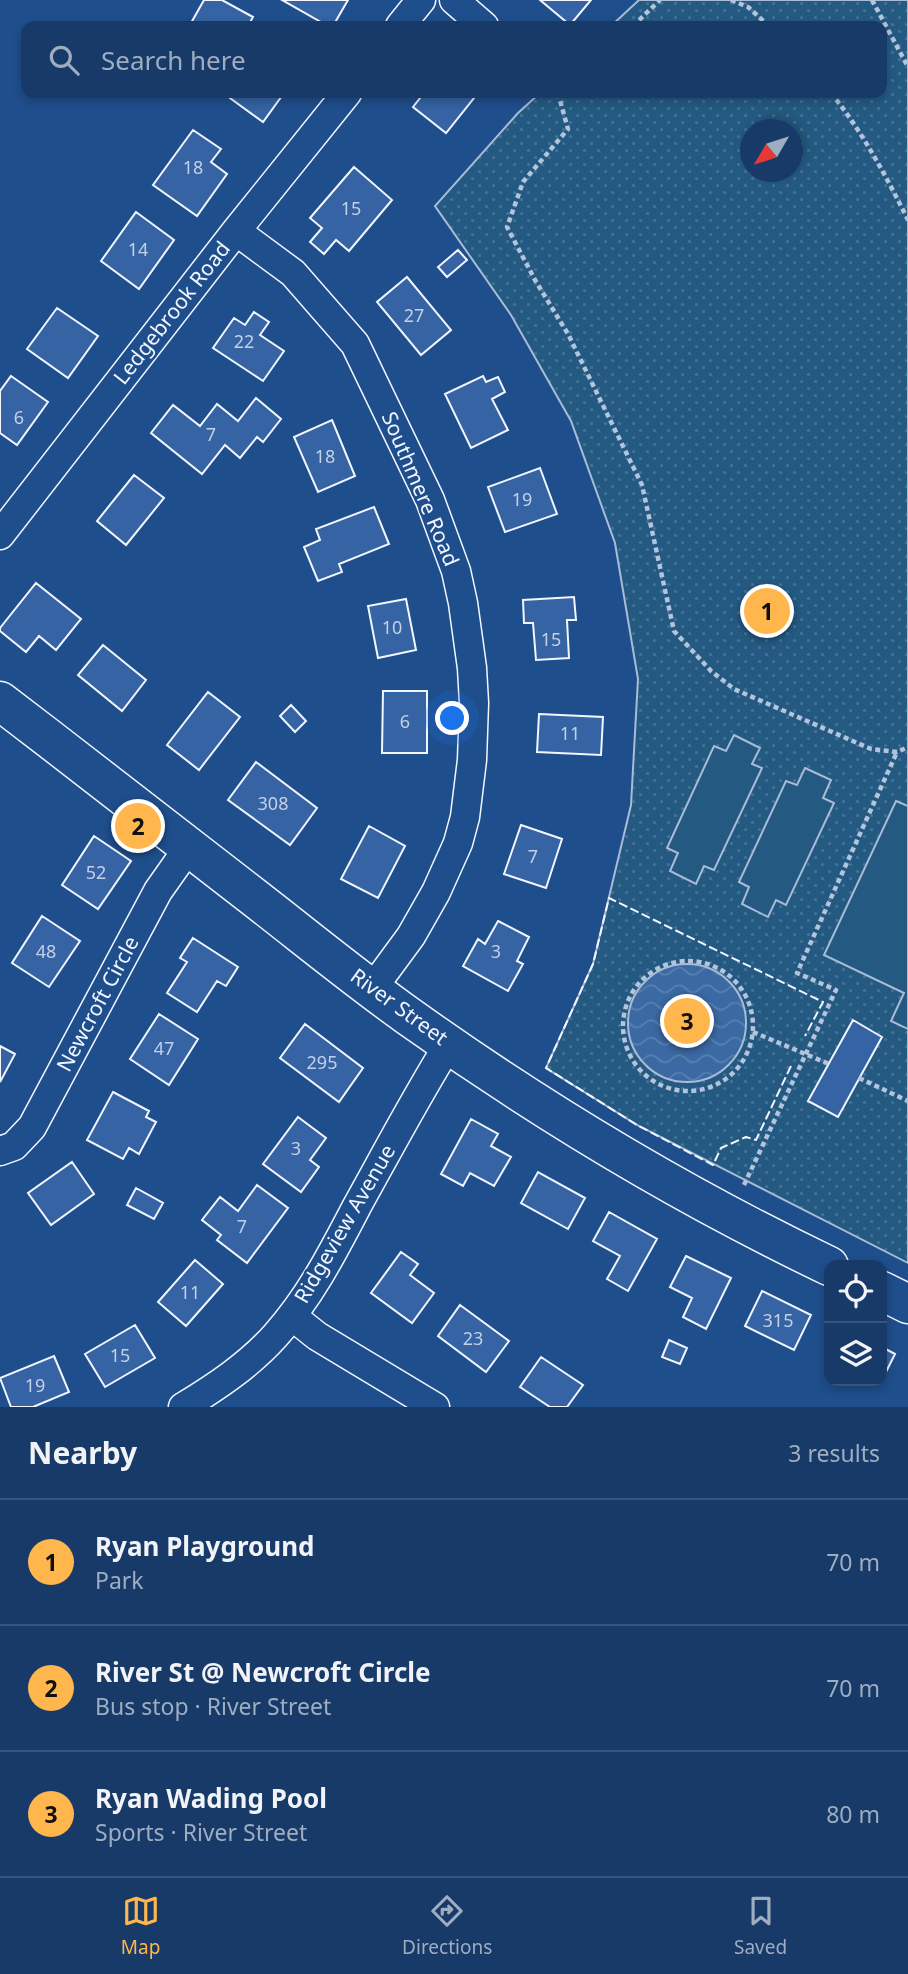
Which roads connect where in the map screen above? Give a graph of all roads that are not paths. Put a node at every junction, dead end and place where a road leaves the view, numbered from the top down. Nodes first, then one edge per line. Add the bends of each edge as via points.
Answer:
1 (421, 0) edge
2 (454, 0) edge
3 (404, 21) edge
4 (479, 21) edge
5 (343, 98) edge
6 (236, 231) junction
7 (0, 535) edge
8 (0, 701) edge
9 (189, 847) junction
10 (372, 989) junction
11 (449, 1044) junction
12 (0, 1151) edge
13 (824, 1264) edge
14 (887, 1294) edge
15 (908, 1304) edge
16 (292, 1316) junction
17 (183, 1407) edge
18 (435, 1407) edge

1 - 3 street
2 - 4 street
5 - 6 street, Ledgebrook Road
6 - 7 street, Ledgebrook Road
6 - 10 street, Southmere Road via 293,273 355,344 430,500 463,603 474,717 465,817 436,892
8 - 9 main road, River Street
9 - 10 main road, River Street
9 - 12 street, Newcroft Circle via 159,891 32,1127 14,1146
10 - 11 main road, River Street
11 - 13 main road, River Street via 612,1149
11 - 16 street, Ridgeview Avenue via 320,1275
14 - 15 main road
16 - 17 street, Ridgeview Avenue via 255,1355
16 - 18 street

